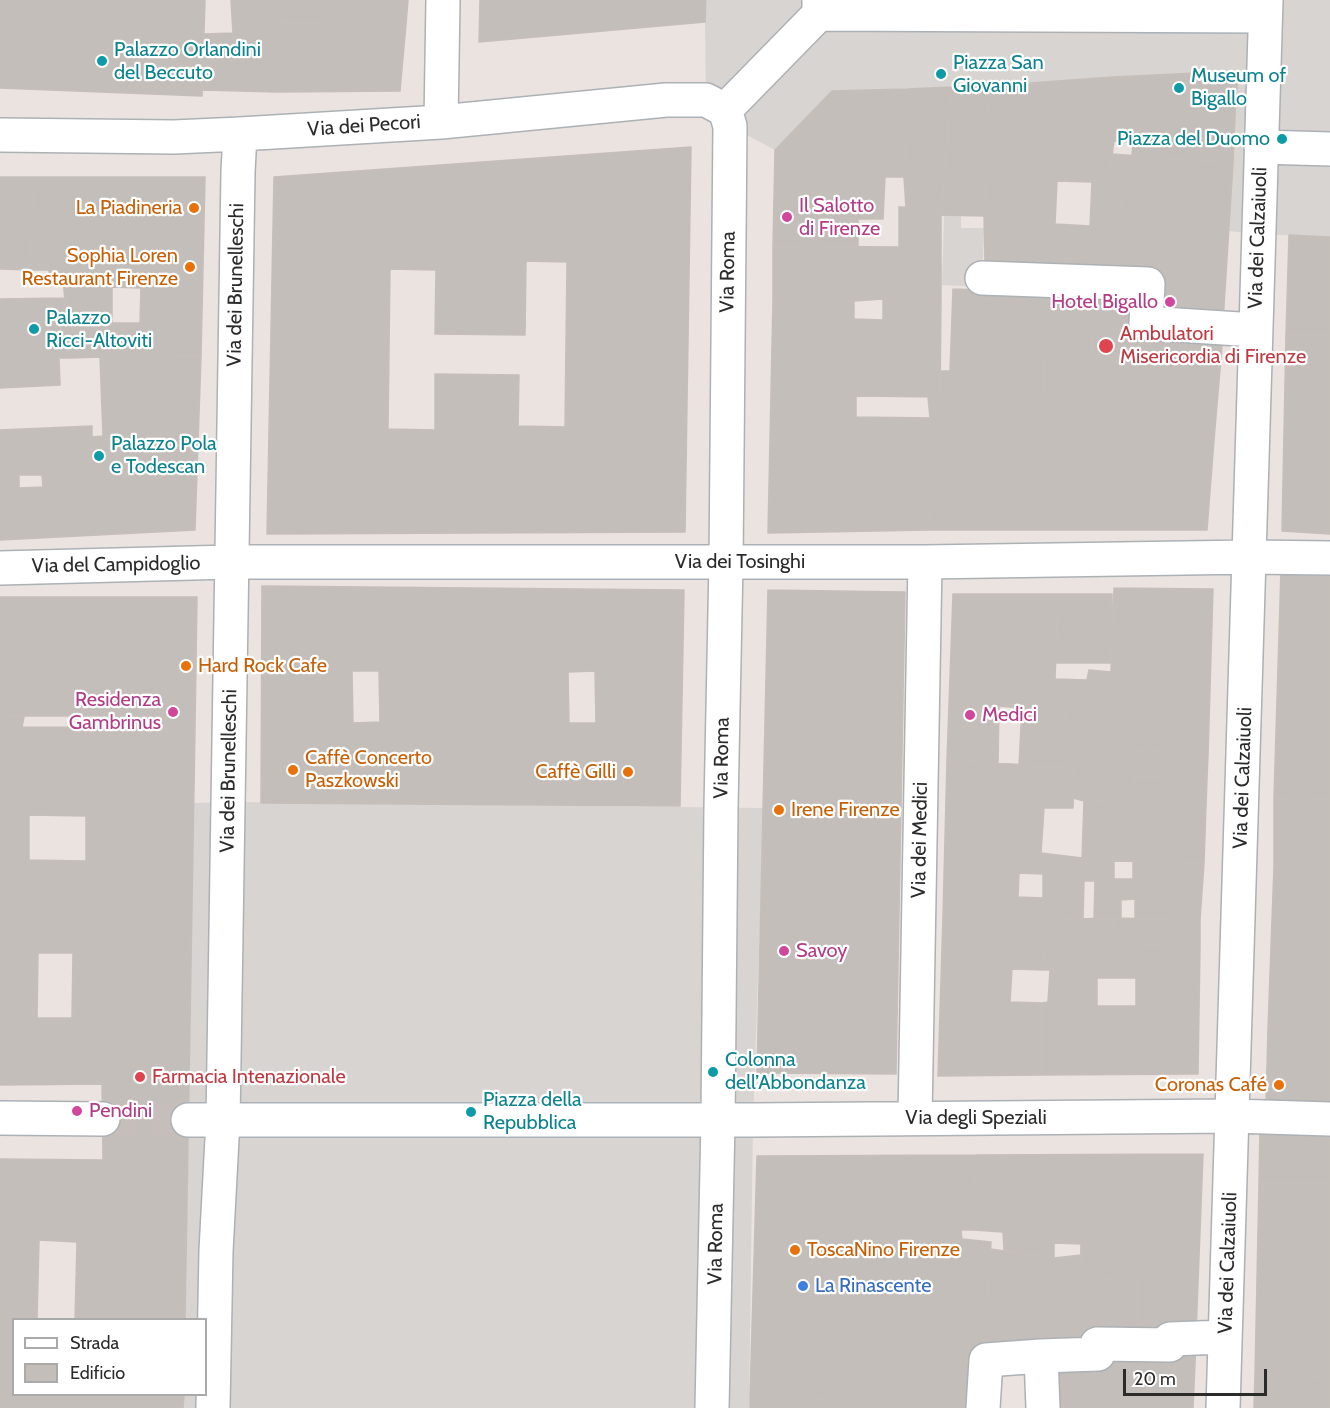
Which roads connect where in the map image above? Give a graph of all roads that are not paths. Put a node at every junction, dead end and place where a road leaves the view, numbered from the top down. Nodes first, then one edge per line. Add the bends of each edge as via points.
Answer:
1 (442, 0) edge
2 (819, 7) edge
3 (1256, 11) edge
4 (725, 110) junction
5 (441, 122) junction
6 (240, 134) junction
7 (0, 135) edge
8 (1261, 147) junction
9 (1330, 149) edge
10 (982, 278) dead end
11 (1255, 330) junction
12 (1249, 557) junction
13 (1330, 558) edge
14 (231, 562) junction
15 (726, 562) junction
16 (925, 562) junction
17 (0, 568) edge
18 (1233, 1116) junction
19 (0, 1118) edge
20 (915, 1118) junction
21 (103, 1119) tunnel mouth
22 (1330, 1119) edge
23 (188, 1120) tunnel mouth
24 (223, 1120) junction
25 (718, 1120) junction
26 (1225, 1337) junction
27 (1041, 1356) junction
28 (213, 1408) edge
29 (712, 1408) edge
30 (983, 1408) edge
31 (1043, 1408) edge
32 (1223, 1408) edge

1 - 5 street
2 - 3 street
2 - 4 street
3 - 8 street
4 - 5 street, Via dei Pecori via 706,100 666,100
4 - 15 street, Via Roma via 730,126
5 - 6 street, Via dei Pecori
6 - 7 street, Via dei Pecori via 174,138
6 - 14 street, Via dei Brunelleschi
8 - 9 street
8 - 11 street, Via dei Calzaiuoli
10 - 11 street via 1148,284 1146,323
11 - 12 street, Via dei Calzaiuoli
12 - 13 street, Via dei Tosinghi
12 - 16 street, Via dei Tosinghi
12 - 18 street, Via dei Calzaiuoli
14 - 15 street, Via dei Tosinghi
14 - 17 street, Via del Campidoglio
14 - 24 street, Via dei Brunelleschi
15 - 16 street, Via dei Tosinghi
15 - 25 street, Via Roma
16 - 20 street, Via dei Medici
18 - 20 street, Via degli Speziali
18 - 22 street, Via degli Speziali
18 - 26 street, Via dei Calzaiuoli
19 - 21 street
20 - 25 street, Via degli Speziali
23 - 24 street
24 - 25 street
24 - 28 street, Via dei Brunelleschi
25 - 29 street, Via Roma
26 - 27 street via 1170,1339 1170,1345 1097,1344 1098,1354
26 - 32 street, Via dei Calzaiuoli
27 - 30 street via 986,1360
27 - 31 street

